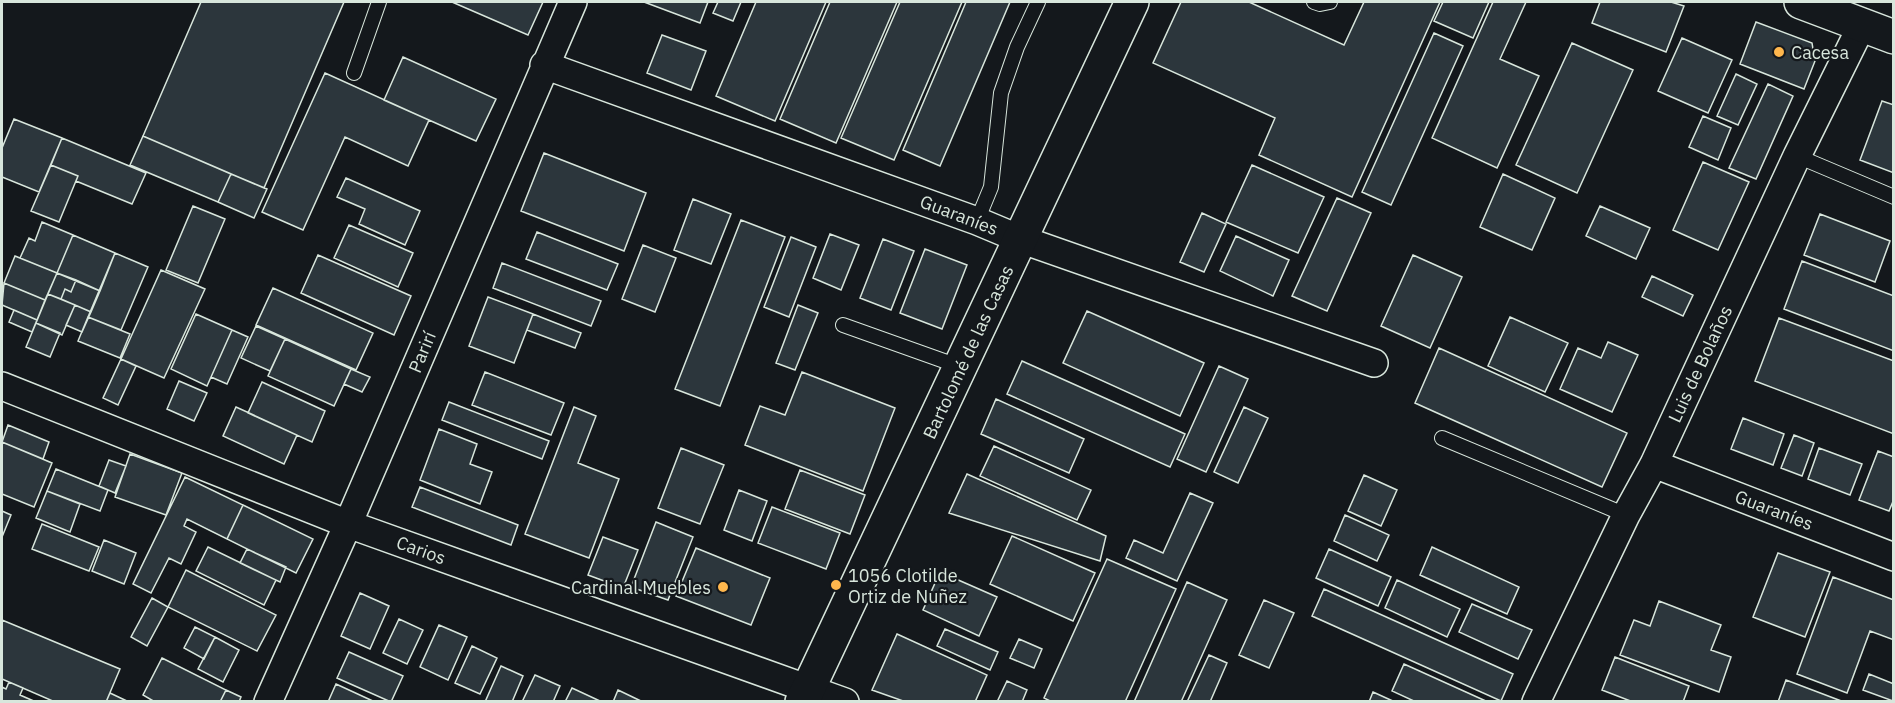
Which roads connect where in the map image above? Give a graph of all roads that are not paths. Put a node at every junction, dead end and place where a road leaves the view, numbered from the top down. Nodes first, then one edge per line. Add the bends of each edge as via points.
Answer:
1 (379, 2) edge
2 (573, 2) edge
3 (1038, 2) edge
4 (1132, 2) edge
5 (1314, 2) edge
6 (1330, 2) edge
7 (1801, 2) edge
8 (1862, 25) junction
9 (1893, 37) edge
10 (544, 65) junction
11 (354, 73) dead end
12 (1797, 156) junction
13 (1893, 197) edge
14 (977, 221) junction
15 (1020, 239) junction
16 (843, 325) dead end
17 (1374, 363) dead end
18 (962, 367) junction
19 (2, 386) edge
20 (1442, 438) dead end
21 (1654, 464) junction
22 (1626, 515) junction
23 (348, 524) junction
24 (1893, 557) edge
25 (806, 695) edge
26 (268, 702) edge
27 (845, 702) edge
28 (1536, 702) edge

1 - 11 lane
2 - 10 street, Parirí
3 - 14 lane via 1001,93 991,187
4 - 15 main road, Bartolomé de las Casas
5 - 6 lane
7 - 8 main road
8 - 9 main road
8 - 12 street, Luis de Bolaños
10 - 14 street, Guaraníes
10 - 23 street, Parirí
12 - 13 lane
12 - 21 street, Luis de Bolaños
14 - 15 street, Guaraníes
15 - 17 street, Guaraníes
15 - 18 main road, Bartolomé de las Casas
16 - 18 lane
18 - 25 main road, Bartolomé de las Casas
19 - 23 street, Carios
20 - 22 lane
21 - 22 street, Luis de Bolaños
21 - 24 street, Guaraníes
22 - 28 street, Luis de Bolaños
23 - 25 street, Carios
23 - 26 street, Parirí
25 - 27 street, Carios

